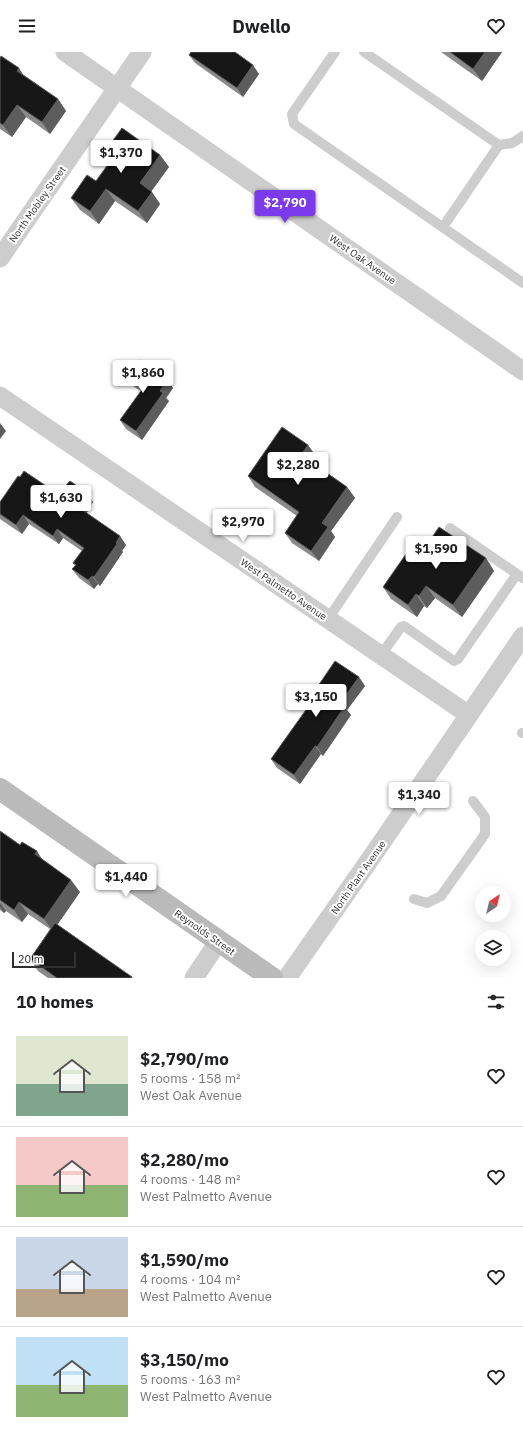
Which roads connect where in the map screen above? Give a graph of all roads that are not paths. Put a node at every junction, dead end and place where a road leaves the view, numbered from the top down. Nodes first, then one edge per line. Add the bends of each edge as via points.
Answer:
1 (65, 52) edge
2 (142, 52) edge
3 (335, 52) edge
4 (364, 52) edge
5 (117, 88) junction
6 (523, 136) edge
7 (499, 145) junction
8 (443, 227) junction
9 (0, 258) edge
10 (523, 283) edge
11 (523, 371) edge
12 (0, 396) edge
13 (397, 517) dead end
14 (450, 528) dead end
15 (520, 576) edge
16 (328, 619) junction
17 (523, 636) edge
18 (381, 655) junction
19 (469, 715) junction
20 (0, 789) edge
21 (473, 801) dead end
22 (414, 899) dead end
23 (218, 942) junction
24 (194, 978) edge
25 (272, 978) edge
26 (286, 978) edge

1 - 5 street, West Oak Avenue
2 - 5 street, North Mobley Street
3 - 8 lane via 292,114 294,124
4 - 7 lane
5 - 9 street, North Mobley Street
5 - 11 street, West Oak Avenue
6 - 7 lane via 512,143
7 - 8 lane
8 - 10 lane
12 - 16 street, West Palmetto Avenue
13 - 16 lane
14 - 15 lane
15 - 18 lane via 458,659 454,660 404,626
16 - 18 street, West Palmetto Avenue
17 - 19 street, North Plant Avenue
18 - 19 street, West Palmetto Avenue
19 - 26 street, North Plant Avenue
20 - 23 main road, Reynolds Street
21 - 22 lane via 485,818 485,834 441,896 427,903
23 - 24 street
23 - 25 main road, Reynolds Street

